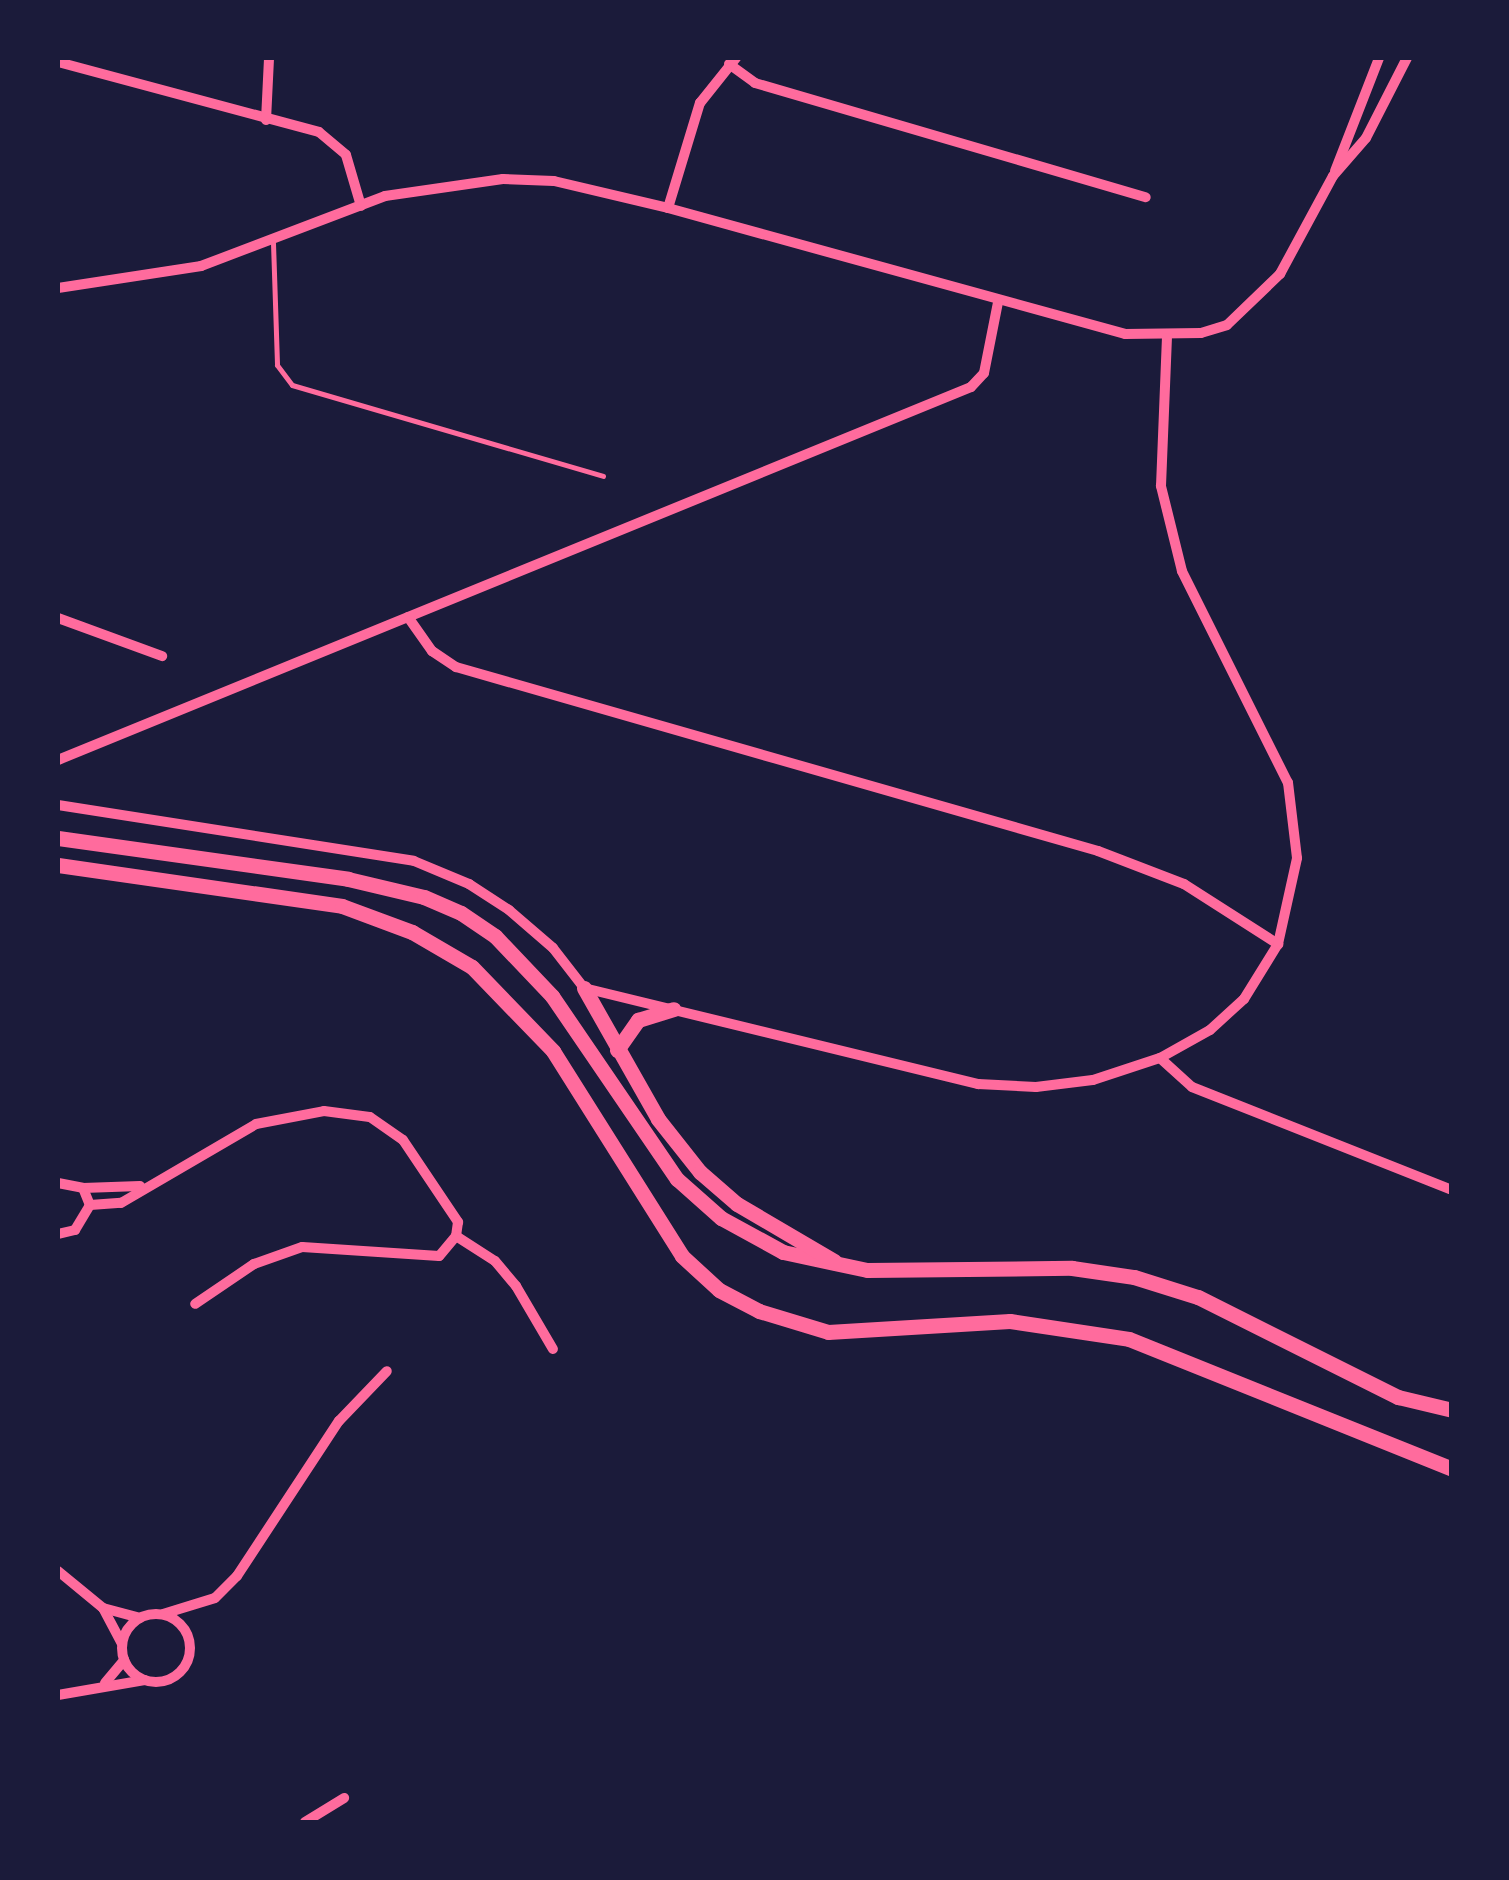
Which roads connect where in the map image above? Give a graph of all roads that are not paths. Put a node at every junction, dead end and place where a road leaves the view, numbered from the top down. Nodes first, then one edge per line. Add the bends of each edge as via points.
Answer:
1 (269, 58) edge
2 (1380, 58) edge
3 (1407, 58) edge
4 (733, 61) edge
5 (58, 62) edge
6 (266, 120) junction
7 (1333, 176) junction
8 (1146, 197) dead end
9 (361, 206) junction
10 (668, 208) junction
11 (273, 243) junction
12 (58, 288) edge
13 (998, 302) junction
14 (1167, 338) junction
15 (603, 476) dead end
16 (58, 618) edge
17 (408, 618) junction
18 (162, 656) dead end
19 (58, 760) edge
20 (58, 805) edge
21 (58, 838) edge
22 (58, 865) edge
23 (1278, 944) junction
24 (584, 988) junction
25 (673, 1009) junction
26 (617, 1050) junction
27 (1160, 1058) junction
28 (58, 1182) edge
29 (141, 1186) junction
30 (83, 1188) junction
31 (1452, 1190) edge
32 (90, 1205) junction
33 (58, 1234) edge
34 (456, 1236) junction
35 (842, 1266) junction
36 (195, 1304) dead end
37 (553, 1350) dead end
38 (387, 1371) dead end
39 (1452, 1410) edge
40 (1452, 1469) edge
41 (58, 1572) edge
42 (103, 1608) junction
43 (192, 1608) junction
44 (163, 1614) junction
45 (140, 1618) junction
46 (185, 1630) junction
47 (122, 1643) junction
48 (124, 1660) junction
49 (145, 1680) junction
50 (104, 1683) junction
51 (58, 1694) edge
52 (344, 1798) dead end
53 (306, 1822) edge

1 - 6 street
2 - 7 street
3 - 7 street via 1366,138
4 - 8 street via 755,83
4 - 10 street via 700,103
5 - 6 street
6 - 9 street via 338,144
7 - 14 street via 1260,299 1227,325
9 - 10 street via 449,184 503,179 554,181
9 - 11 street
10 - 13 street
11 - 12 street via 141,279
11 - 15 lane via 277,365 292,384
13 - 14 street
13 - 17 street via 984,374 971,387
14 - 23 street via 1161,486 1182,572 1288,783 1298,858
16 - 18 street
17 - 19 street
17 - 23 street via 432,651 456,667 1148,868
20 - 24 street via 414,861 509,910 553,948
21 - 35 main road via 348,879 461,913 495,936 552,996 687,1188 751,1238
22 - 40 main road via 342,906 412,932 472,967 554,1052 682,1256 719,1290 759,1311 828,1332 1010,1321 1129,1339
23 - 27 street via 1244,999 1210,1030
24 - 25 street
24 - 26 main road
25 - 26 main road via 638,1020
25 - 27 street via 978,1084 1036,1087 1093,1080
26 - 35 main road via 700,1172 737,1204
27 - 31 street via 1192,1088
28 - 30 street
29 - 30 street
29 - 32 street via 121,1203
29 - 34 street via 256,1124 300,1113 348,1113 370,1118 403,1140 458,1222
30 - 32 street
32 - 33 street via 74,1230
34 - 36 street via 439,1256 424,1260 327,1245 273,1254
34 - 37 street via 495,1261 535,1313
35 - 39 main road via 1072,1268 1134,1276 1198,1298 1398,1396
38 - 43 street via 339,1421 237,1576 215,1598
41 - 42 street
42 - 45 street
42 - 47 street
43 - 44 street
43 - 46 street
44 - 45 street
44 - 46 street
45 - 47 street
46 - 49 street via 189,1657 183,1669 159,1682
47 - 48 street
48 - 49 street
48 - 50 street
49 - 50 street
50 - 51 street
52 - 53 street

